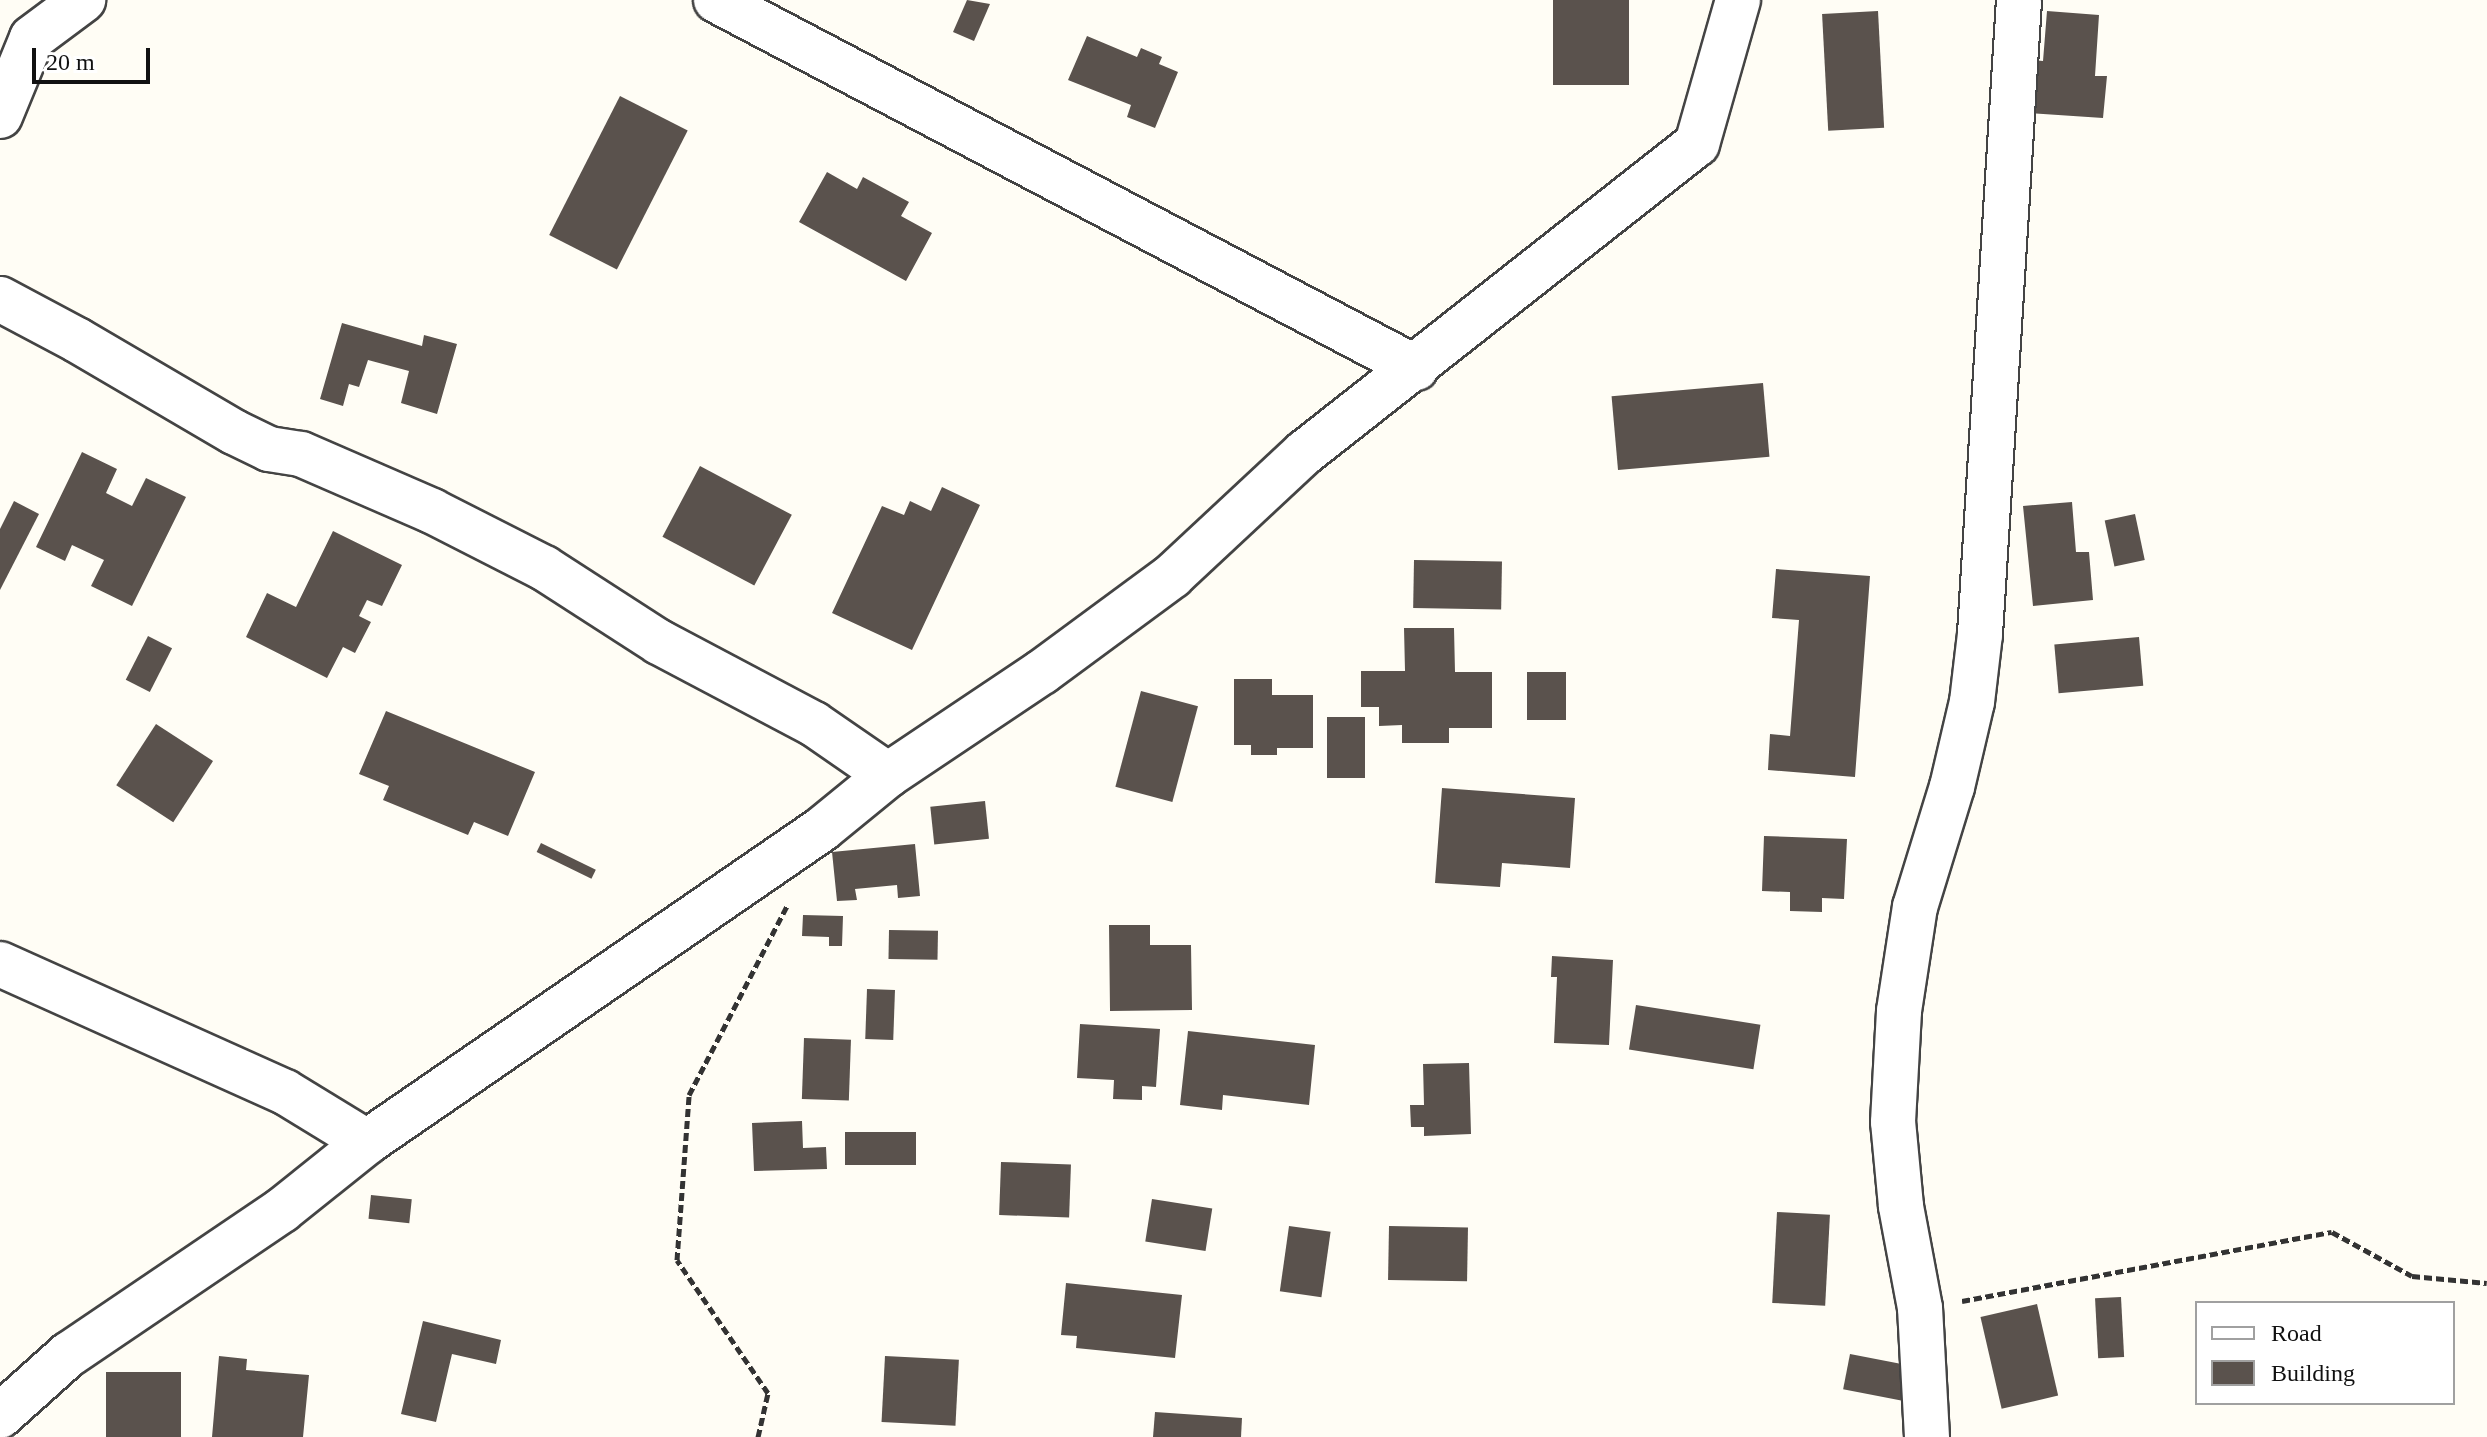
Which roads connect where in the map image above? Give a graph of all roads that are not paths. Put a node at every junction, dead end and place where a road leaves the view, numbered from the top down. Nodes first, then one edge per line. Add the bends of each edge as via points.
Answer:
1 (83, 0) edge
2 (716, 0) edge
3 (1738, 0) edge
4 (2019, 0) edge
5 (33, 19) edge
6 (0, 116) edge
7 (0, 299) edge
8 (1416, 368) junction
9 (888, 775) junction
10 (0, 964) edge
11 (367, 1142) junction
12 (0, 1416) edge
13 (1927, 1437) edge

1 - 5 street
2 - 8 street
3 - 8 street via 1697,144
4 - 13 street via 1972,702 1915,907 1899,1011 1893,1122 1901,1206 1920,1308
5 - 6 street
7 - 9 street via 269,449 301,454 544,568 659,642 814,724
8 - 9 street via 1304,453 1172,576 1042,672
9 - 11 street via 822,829
10 - 11 street via 285,1092
11 - 12 street via 282,1210 69,1354

